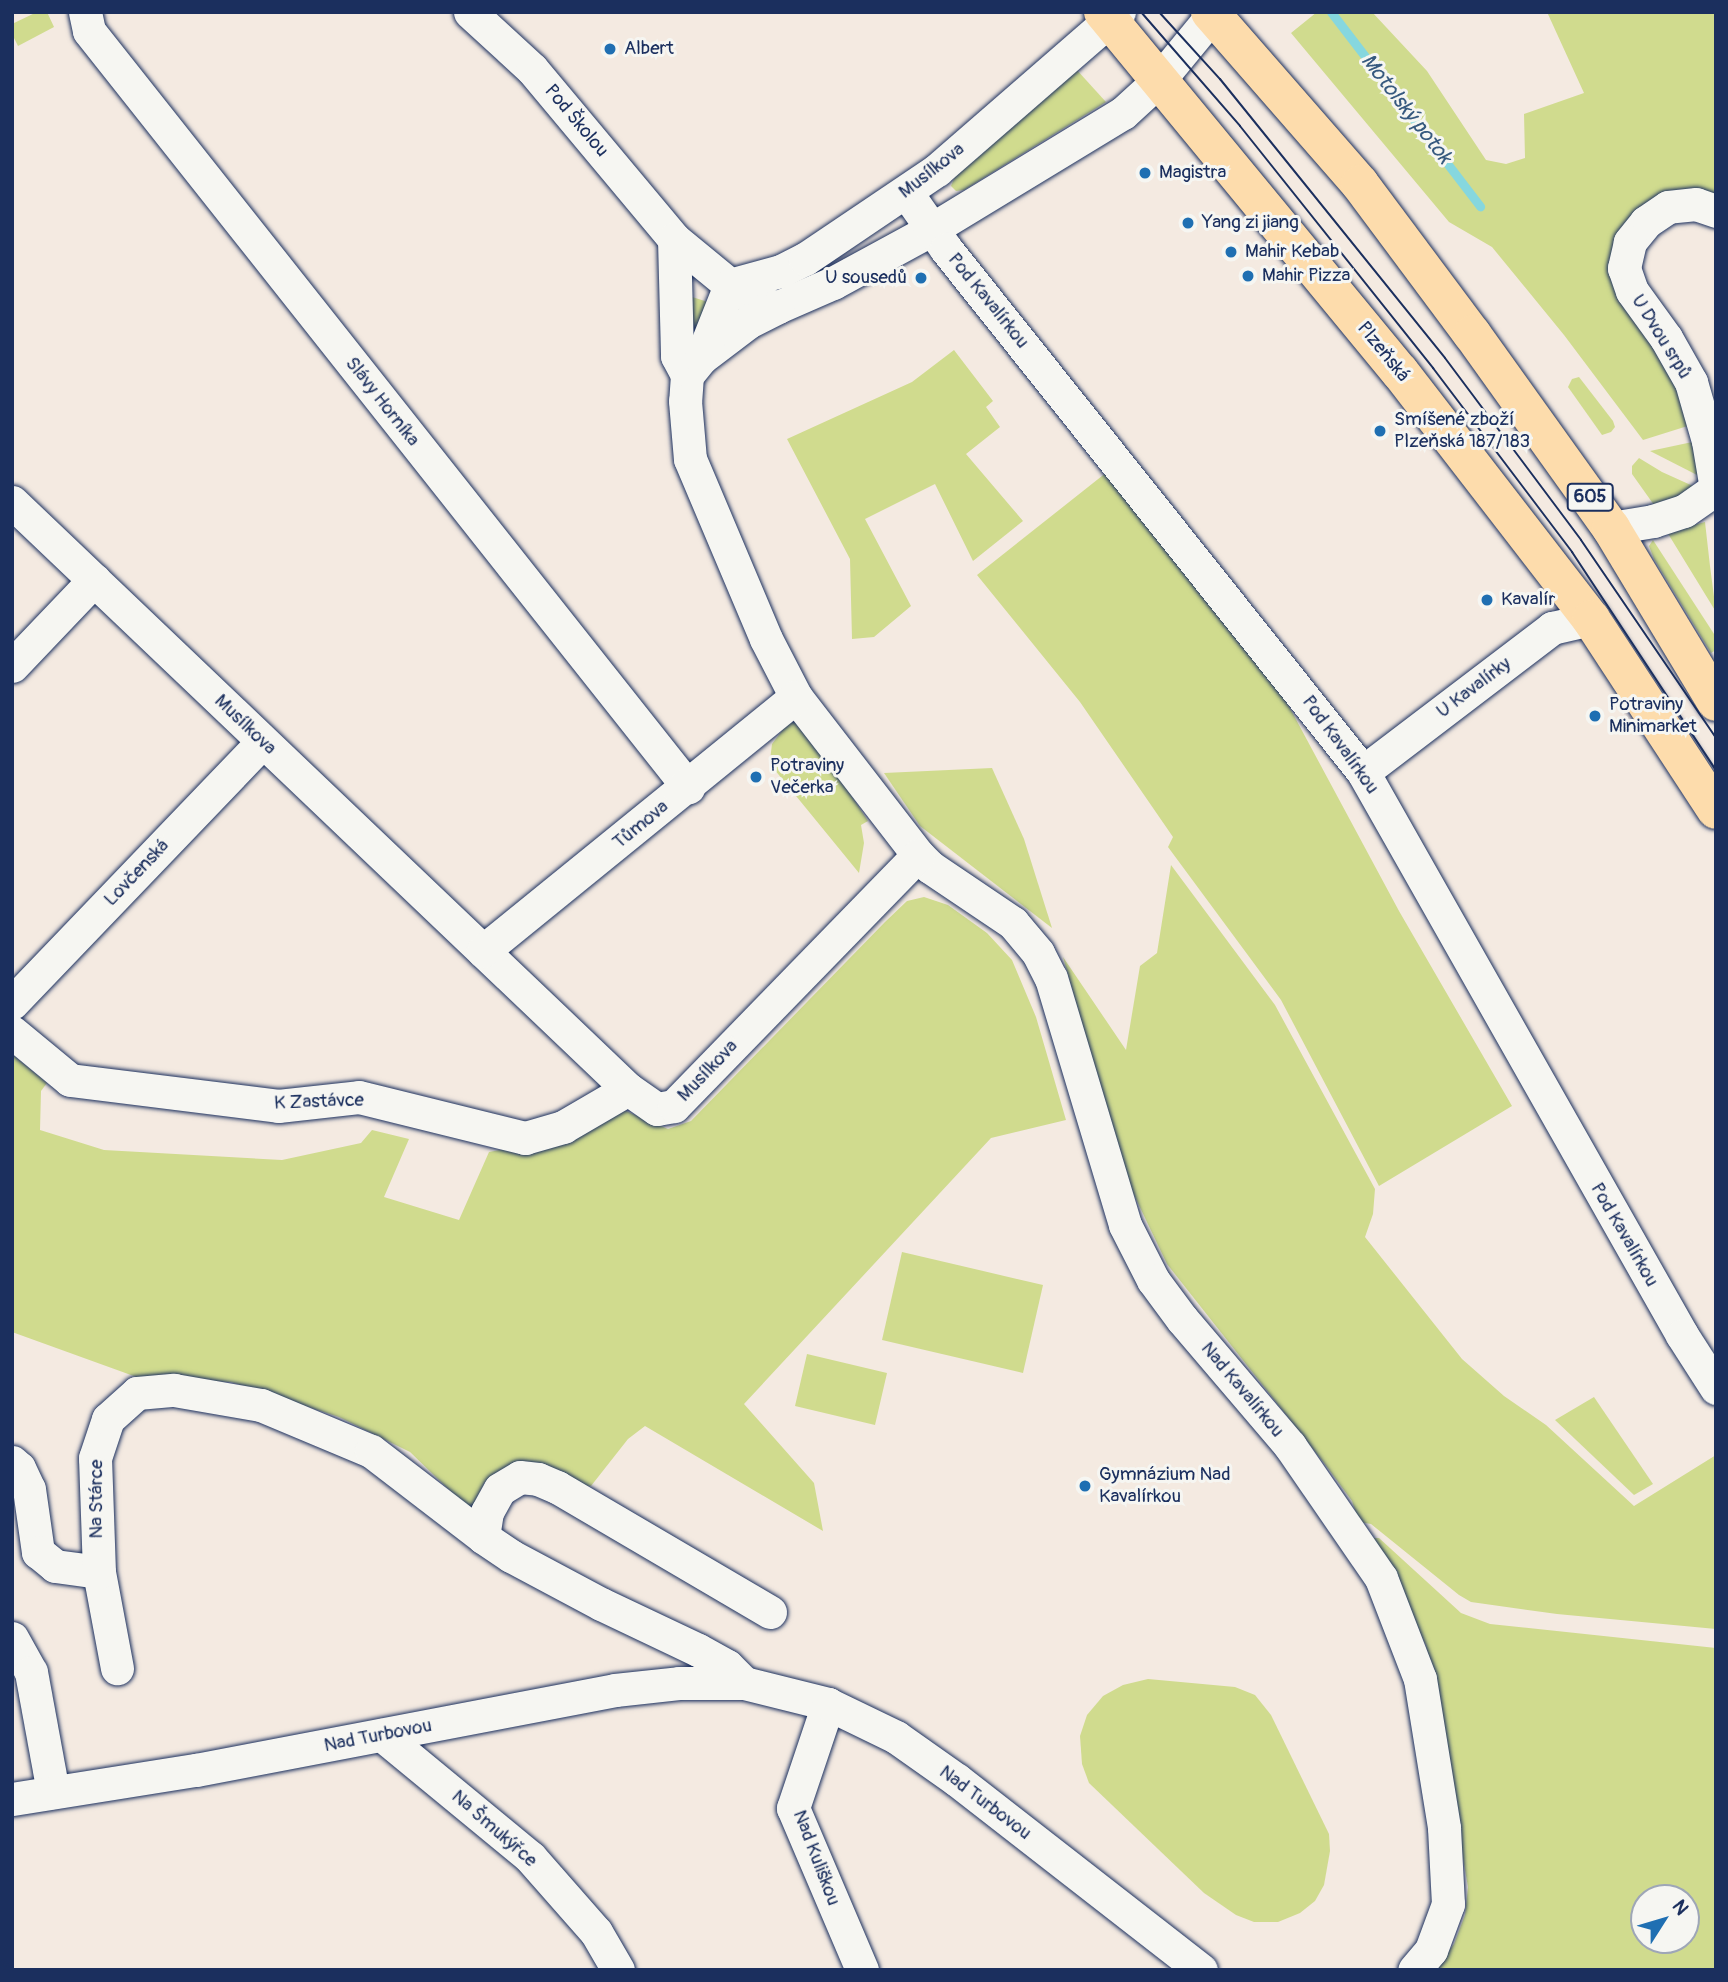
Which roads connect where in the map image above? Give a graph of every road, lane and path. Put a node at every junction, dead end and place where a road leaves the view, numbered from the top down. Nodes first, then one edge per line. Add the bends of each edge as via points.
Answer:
1 (85, 12) edge
2 (470, 12) edge
3 (1213, 13) edge
4 (1111, 15) edge
5 (1160, 80) junction
6 (906, 192) junction
7 (1716, 211) edge
8 (932, 229) junction
9 (674, 239) junction
10 (730, 285) junction
11 (778, 307) junction
12 (694, 367) junction
13 (1716, 489) edge
14 (12, 502) edge
15 (1611, 527) junction
16 (94, 580) junction
17 (1591, 619) junction
18 (12, 666) edge
19 (796, 697) junction
20 (1716, 702) edge
21 (262, 742) junction
22 (1363, 772) junction
23 (688, 787) junction
24 (1716, 810) edge
25 (918, 855) junction
26 (483, 951) junction
27 (12, 1003) edge
28 (12, 1032) edge
29 (628, 1089) junction
30 (1716, 1388) edge
31 (174, 1390) joint
32 (12, 1462) edge
33 (483, 1538) junction
34 (99, 1572) junction
35 (770, 1612) dead end
36 (12, 1638) edge
37 (117, 1668) dead end
38 (744, 1683) junction
39 (828, 1704) junction
40 (382, 1735) junction
41 (53, 1792) junction
42 (12, 1799) edge
43 (618, 1970) edge
44 (862, 1970) edge
45 (1201, 1970) edge
46 (1414, 1970) edge

1 - 23 street, Slávy Horníka via 89,31
2 - 9 street, Pod Školou via 532,69
3 - 5 street
3 - 15 main road, 605 via 1360,184
4 - 5 main road, Plzeňská
4 - 6 street, Musílkova via 937,170
5 - 8 street via 1123,113
5 - 17 main road, Plzeňská via 1400,372
6 - 8 street, Pod Kavalírkou
6 - 10 street, Musílkova via 793,265
7 - 13 street, U Dvou srpů via 1696,204 1668,207 1646,222 1630,242 1624,268 1632,292 1691,382
8 - 11 street
8 - 22 street, Pod Kavalírkou
9 - 10 street, Pod Školou
9 - 12 street via 677,356
10 - 11 street via 760,303
10 - 12 street
11 - 12 street via 747,323
12 - 19 street via 685,401 690,459 766,639
13 - 15 street, U Dvou srpů via 1684,511
14 - 16 street, Musílkova
15 - 20 main road, 605
16 - 18 street
16 - 21 street, Musílkova
17 - 22 street, U Kavalírky via 1552,628
17 - 24 main road, Plzeňská
19 - 23 street, Tůmova
19 - 25 street
21 - 26 street, Musílkova
21 - 27 street, Lovčenská
22 - 30 street, Pod Kavalírkou
23 - 26 street, Tůmova
25 - 29 street, Musílkova via 674,1106 657,1109
25 - 46 street, Nad Kavalírkou via 1013,923 1038,953 1051,978 1125,1225 1153,1280 1290,1447 1381,1578 1420,1679 1444,1828 1448,1904 1430,1950
26 - 29 street, Musílkova
28 - 29 street, K Zastávce via 70,1080 278,1106 359,1097 525,1138 563,1127
31 - 33 street, Nad Turbovou via 261,1405 371,1451
31 - 34 street, Na Stárce via 136,1393 108,1419 95,1458
32 - 34 street via 29,1489 38,1552 55,1566
33 - 35 street via 487,1512 500,1489 520,1477 538,1479
33 - 38 street, Nad Turbovou via 601,1604 727,1666
34 - 37 street, Na Stárce
36 - 41 street via 31,1672
38 - 39 street, Nad Turbovou
38 - 40 street, Nad Turbovou via 679,1683 615,1690
39 - 44 street, Nad Kuliškou via 793,1808
39 - 45 street, Nad Turbovou via 896,1737 957,1780
40 - 41 street, Nad Turbovou
40 - 43 street, Na Šmukýřce via 530,1857 596,1932
41 - 42 street, Nad Turbovou

